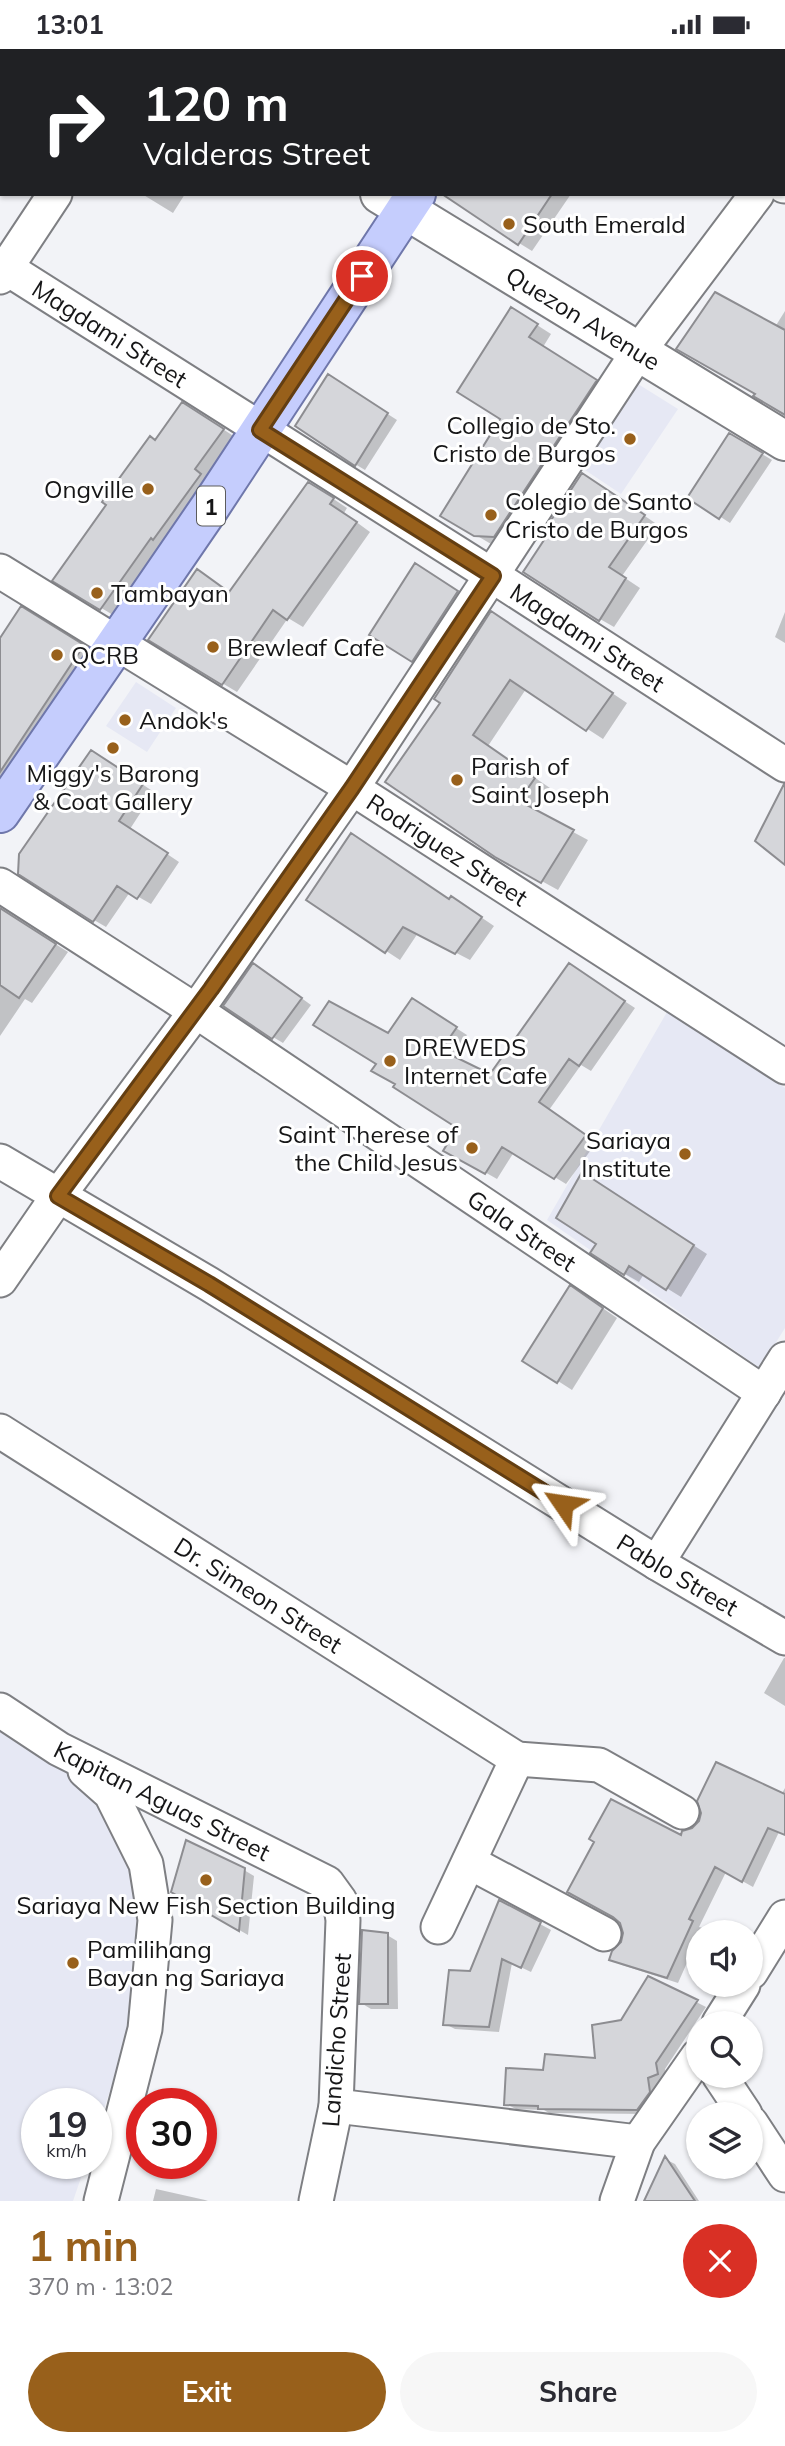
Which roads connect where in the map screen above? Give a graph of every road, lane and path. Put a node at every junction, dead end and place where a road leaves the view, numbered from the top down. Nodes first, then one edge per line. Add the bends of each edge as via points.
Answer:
1 (54, 196) edge
2 (755, 196) edge
3 (401, 199) edge
4 (2, 270) edge
5 (638, 352) junction
6 (260, 430) junction
7 (785, 441) edge
8 (0, 571) edge
9 (493, 576) junction
10 (117, 643) junction
11 (785, 765) edge
12 (352, 788) junction
13 (0, 814) edge
14 (0, 885) edge
15 (196, 1011) junction
16 (785, 1067) edge
17 (0, 1161) edge
18 (58, 1196) junction
19 (0, 1279) edge
20 (785, 1359) edge
21 (764, 1393) junction
22 (0, 1431) edge
23 (657, 1563) junction
24 (785, 1638) edge
25 (0, 1710) edge
26 (59, 1749) junction
27 (517, 1759) junction
28 (682, 1812) dead end
29 (468, 1862) junction
30 (327, 1883) joint
31 (785, 1917) edge
32 (438, 1927) dead end
33 (604, 1934) dead end
34 (763, 1953) edge
35 (686, 2073) edge
36 (336, 2106) junction
37 (763, 2141) edge
38 (638, 2142) junction
39 (785, 2175) edge
40 (101, 2201) edge
41 (316, 2201) edge
42 (617, 2201) edge

1 - 4 street
2 - 5 street
3 - 5 street, Quezon Avenue
3 - 6 main road, 1
4 - 6 street, Magdami Street
5 - 7 street, Quezon Avenue
5 - 9 street
6 - 9 street, Magdami Street
6 - 10 main road, 1
8 - 10 street, Rodriguez Street
9 - 11 street, Magdami Street
9 - 12 street
10 - 12 street, Rodriguez Street
10 - 13 main road, 1
12 - 15 street
12 - 16 street, Rodriguez Street
14 - 15 street, Gala Street
15 - 18 street
15 - 21 street, Gala Street
17 - 18 street, Pablo Street
18 - 19 street
18 - 23 street, Pablo Street via 209,1284
20 - 21 street
21 - 23 street
22 - 27 street, Dr. Simeon Street
23 - 24 street, Pablo Street
25 - 26 street, Kapitan Aguas Street
26 - 30 street, Kapitan Aguas Street
26 - 40 street via 111,1794 146,1864 155,1920 145,2029
27 - 28 street, Dr. Simeon Street via 598,1765
27 - 29 street
29 - 32 street
29 - 33 street
30 - 36 street, Landicho Street via 340,1901 343,1920
31 - 34 street
35 - 38 street
36 - 38 street
36 - 41 street, Landicho Street
37 - 39 street
38 - 42 street

